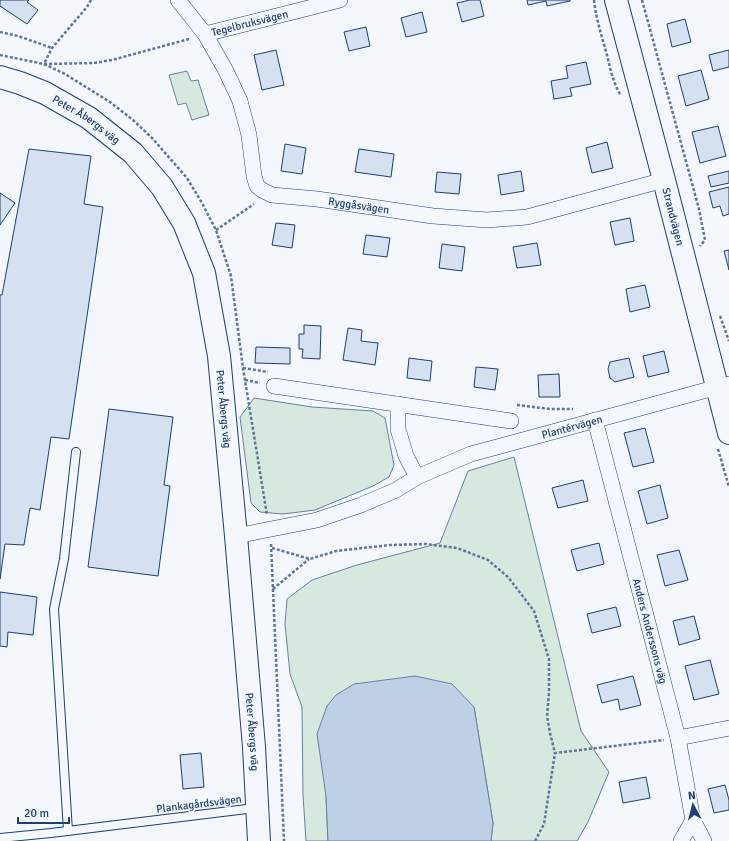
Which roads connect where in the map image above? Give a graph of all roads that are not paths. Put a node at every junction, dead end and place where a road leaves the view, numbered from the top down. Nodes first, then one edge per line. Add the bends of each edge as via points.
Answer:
1 (178, 0) edge
2 (340, 0) edge
3 (616, 0) edge
4 (206, 34) junction
5 (0, 77) edge
6 (664, 180) junction
7 (274, 379) road end
8 (723, 385) edge
9 (398, 404) junction
10 (595, 420) junction
11 (512, 421) dead end
12 (729, 433) edge
13 (76, 452) dead end
14 (417, 477) junction
15 (236, 536) junction
16 (729, 728) edge
17 (678, 738) junction
18 (258, 808) junction
19 (693, 820) junction
20 (68, 831) junction
21 (0, 838) edge
22 (259, 841) edge
23 (681, 841) edge
24 (704, 841) edge

1 - 4 street
2 - 4 street, Tegelbruksvägen
3 - 6 street, Strandvägen
4 - 6 street, Ryggåsvägen via 240,101 249,135 257,186 272,195 433,216 487,220 528,217
5 - 15 street, Peter Åbergs väg via 45,93 89,118 133,153 162,187 184,223 204,274 219,356
6 - 8 street, Strandvägen
7 - 9 street
8 - 10 street, Plantérvägen
8 - 12 street, Strandvägen
9 - 11 street
9 - 14 street via 398,429 406,456
10 - 14 street, Plantérvägen via 471,454
10 - 17 street, Anders Anderssons väg
13 - 20 lane via 64,559 54,609
14 - 15 street, Plantérvägen via 396,490 318,520
15 - 18 street, Peter Åbergs väg
16 - 17 street
17 - 19 street, Anders Anderssons väg
18 - 20 lane, Plankagårdsvägen
18 - 22 street, Peter Åbergs väg
19 - 23 street
19 - 24 street, Anders Anderssons väg
20 - 21 lane, Plankagårdsvägen

